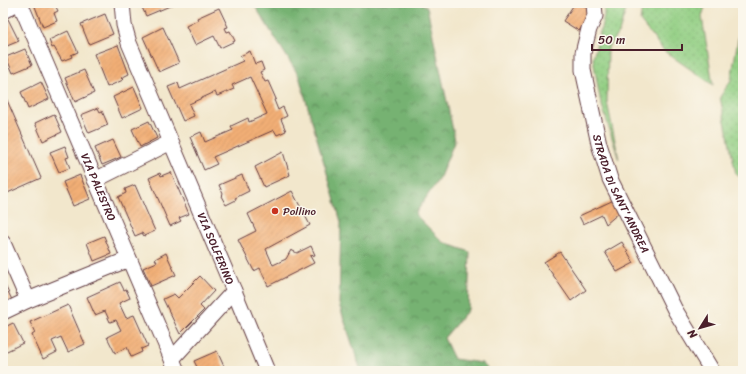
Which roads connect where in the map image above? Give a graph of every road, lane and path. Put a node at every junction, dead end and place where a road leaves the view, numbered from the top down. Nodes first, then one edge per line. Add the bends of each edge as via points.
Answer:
1 (19, 3) edge
2 (122, 3) edge
3 (594, 3) edge
4 (3, 11) edge
5 (171, 142) junction
6 (95, 180) junction
7 (3, 243) edge
8 (129, 259) junction
9 (234, 291) junction
10 (28, 300) junction
11 (3, 312) edge
12 (174, 365) edge
13 (268, 371) edge
14 (712, 371) edge

1 - 4 street
1 - 6 street, VIA PALESTRO
2 - 5 street, VIA SOLFERINO via 127,37
3 - 14 street, STRADA DI SANT'ANDREA via 595,16 583,53 583,70 599,144 610,179 676,310
5 - 6 street
5 - 9 street, VIA SOLFERINO
6 - 8 street, VIA PALESTRO
7 - 10 street
8 - 10 street
8 - 12 street, VIA PALESTRO
9 - 12 street, VIA SOLFERINO
9 - 13 street
10 - 11 street

